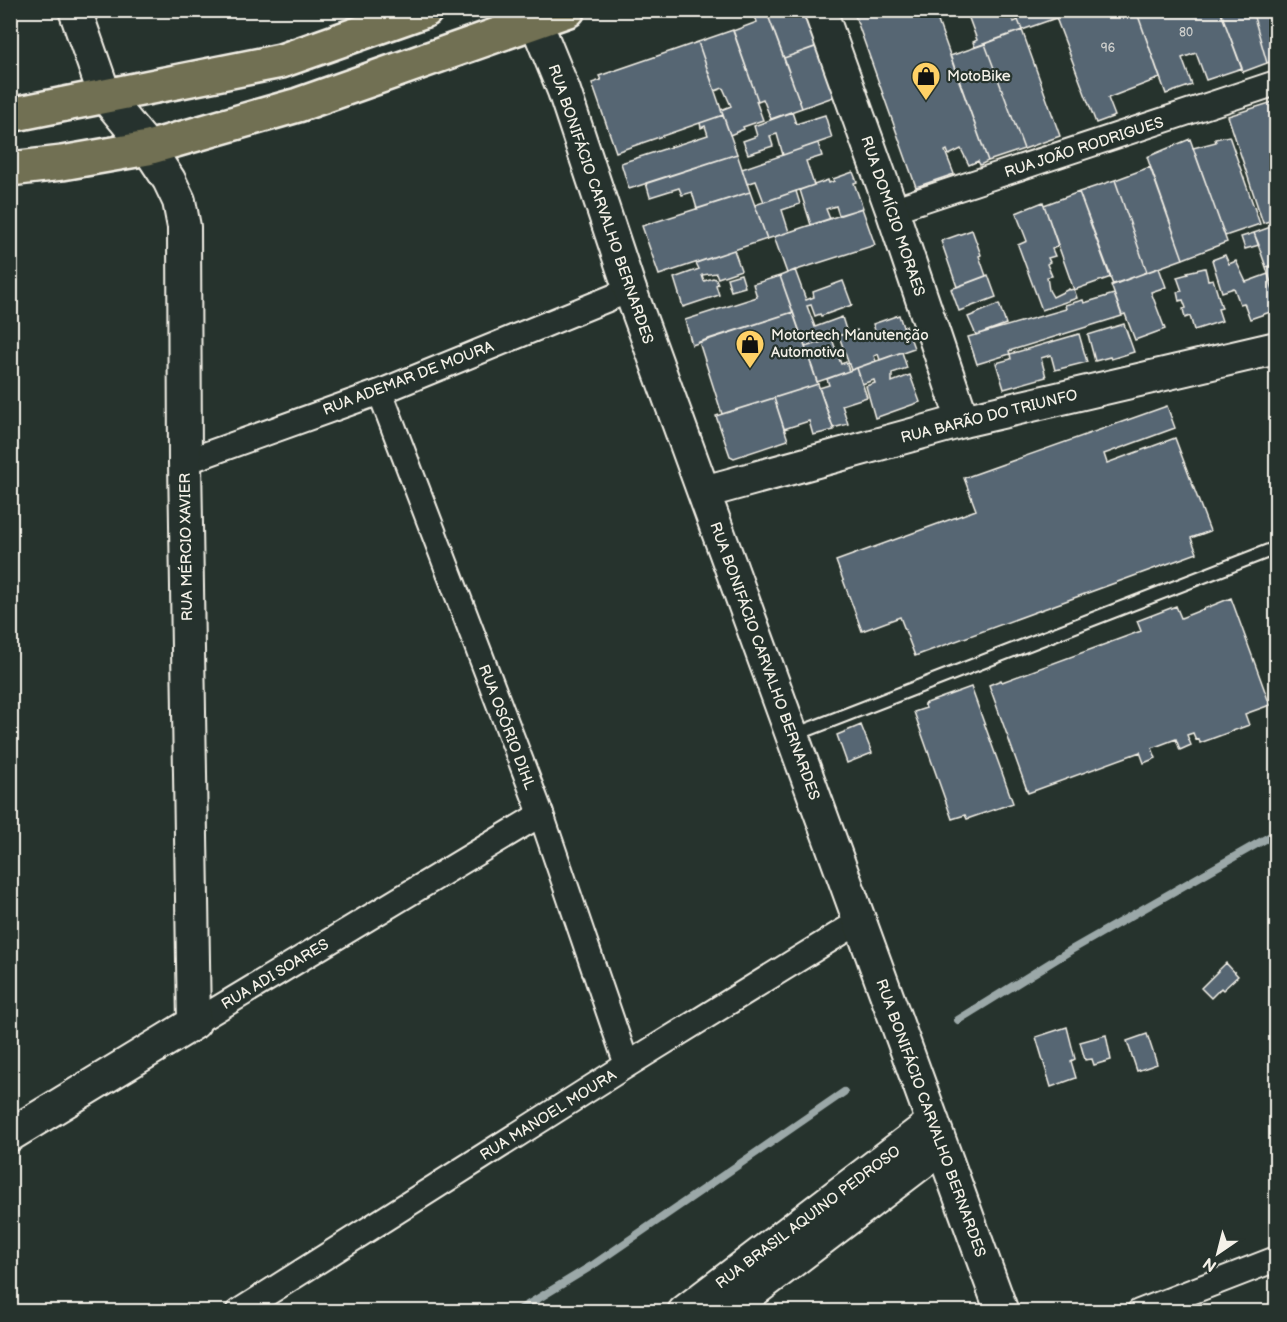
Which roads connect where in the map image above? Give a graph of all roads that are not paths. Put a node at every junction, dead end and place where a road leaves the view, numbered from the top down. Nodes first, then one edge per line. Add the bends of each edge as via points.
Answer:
1 (75, 10) edge
2 (426, 10) edge
3 (568, 10) edge
4 (820, 10) edge
5 (533, 16) edge
6 (1276, 83) edge
7 (105, 96) junction
8 (10, 115) edge
9 (148, 148) junction
10 (10, 169) edge
11 (892, 210) junction
12 (630, 290) junction
13 (1276, 348) edge
14 (380, 392) junction
15 (963, 421) junction
16 (185, 462) junction
17 (704, 492) junction
18 (1276, 548) edge
19 (792, 736) junction
20 (541, 814) junction
21 (860, 921) junction
22 (194, 1023) junction
23 (627, 1065) junction
24 (10, 1135) edge
25 (937, 1135) junction
26 (1276, 1259) edge
27 (238, 1311) edge
28 (684, 1311) edge
29 (726, 1311) edge
30 (1002, 1311) edge
31 (1139, 1311) edge

1 - 7 street
2 - 7 main road via 281,61
3 - 5 main road
4 - 11 street, RUA DOMÍCIO MORAES
5 - 9 main road via 298,105
5 - 12 street, RUA BONIFÁCIO CARVALHO BERNARDES via 564,92
6 - 11 street, RUA JOÃO RODRIGUES
7 - 8 main road
7 - 9 street, RUA MÉRCIO XAVIER
9 - 10 main road
9 - 16 street, RUA MÉRCIO XAVIER via 170,180 184,227
11 - 15 street, RUA DOMÍCIO MORAES
12 - 14 street, RUA ADEMAR DE MOURA
12 - 17 street, RUA BONIFÁCIO CARVALHO BERNARDES
13 - 15 street, RUA BARÃO DO TRIUNFO
14 - 16 street, RUA ADEMAR DE MOURA
14 - 20 street, RUA OSÓRIO DIHL
15 - 17 street, RUA BARÃO DO TRIUNFO
16 - 22 street, RUA MÉRCIO XAVIER
17 - 19 street, RUA BONIFÁCIO CARVALHO BERNARDES
18 - 19 lane
19 - 21 street, RUA BONIFÁCIO CARVALHO BERNARDES
20 - 22 street, RUA ADI SOARES
20 - 23 street, RUA OSÓRIO DIHL
21 - 23 street, RUA MANOEL MOURA
21 - 25 street, RUA BONIFÁCIO CARVALHO BERNARDES
22 - 24 street, RUA ADI SOARES
23 - 27 street, RUA MANOEL MOURA
25 - 28 street, RUA BRASIL AQUINO PEDROSO
25 - 29 street, RUA BRASIL AQUINO PEDROSO
25 - 30 street, RUA BONIFÁCIO CARVALHO BERNARDES
26 - 31 street

